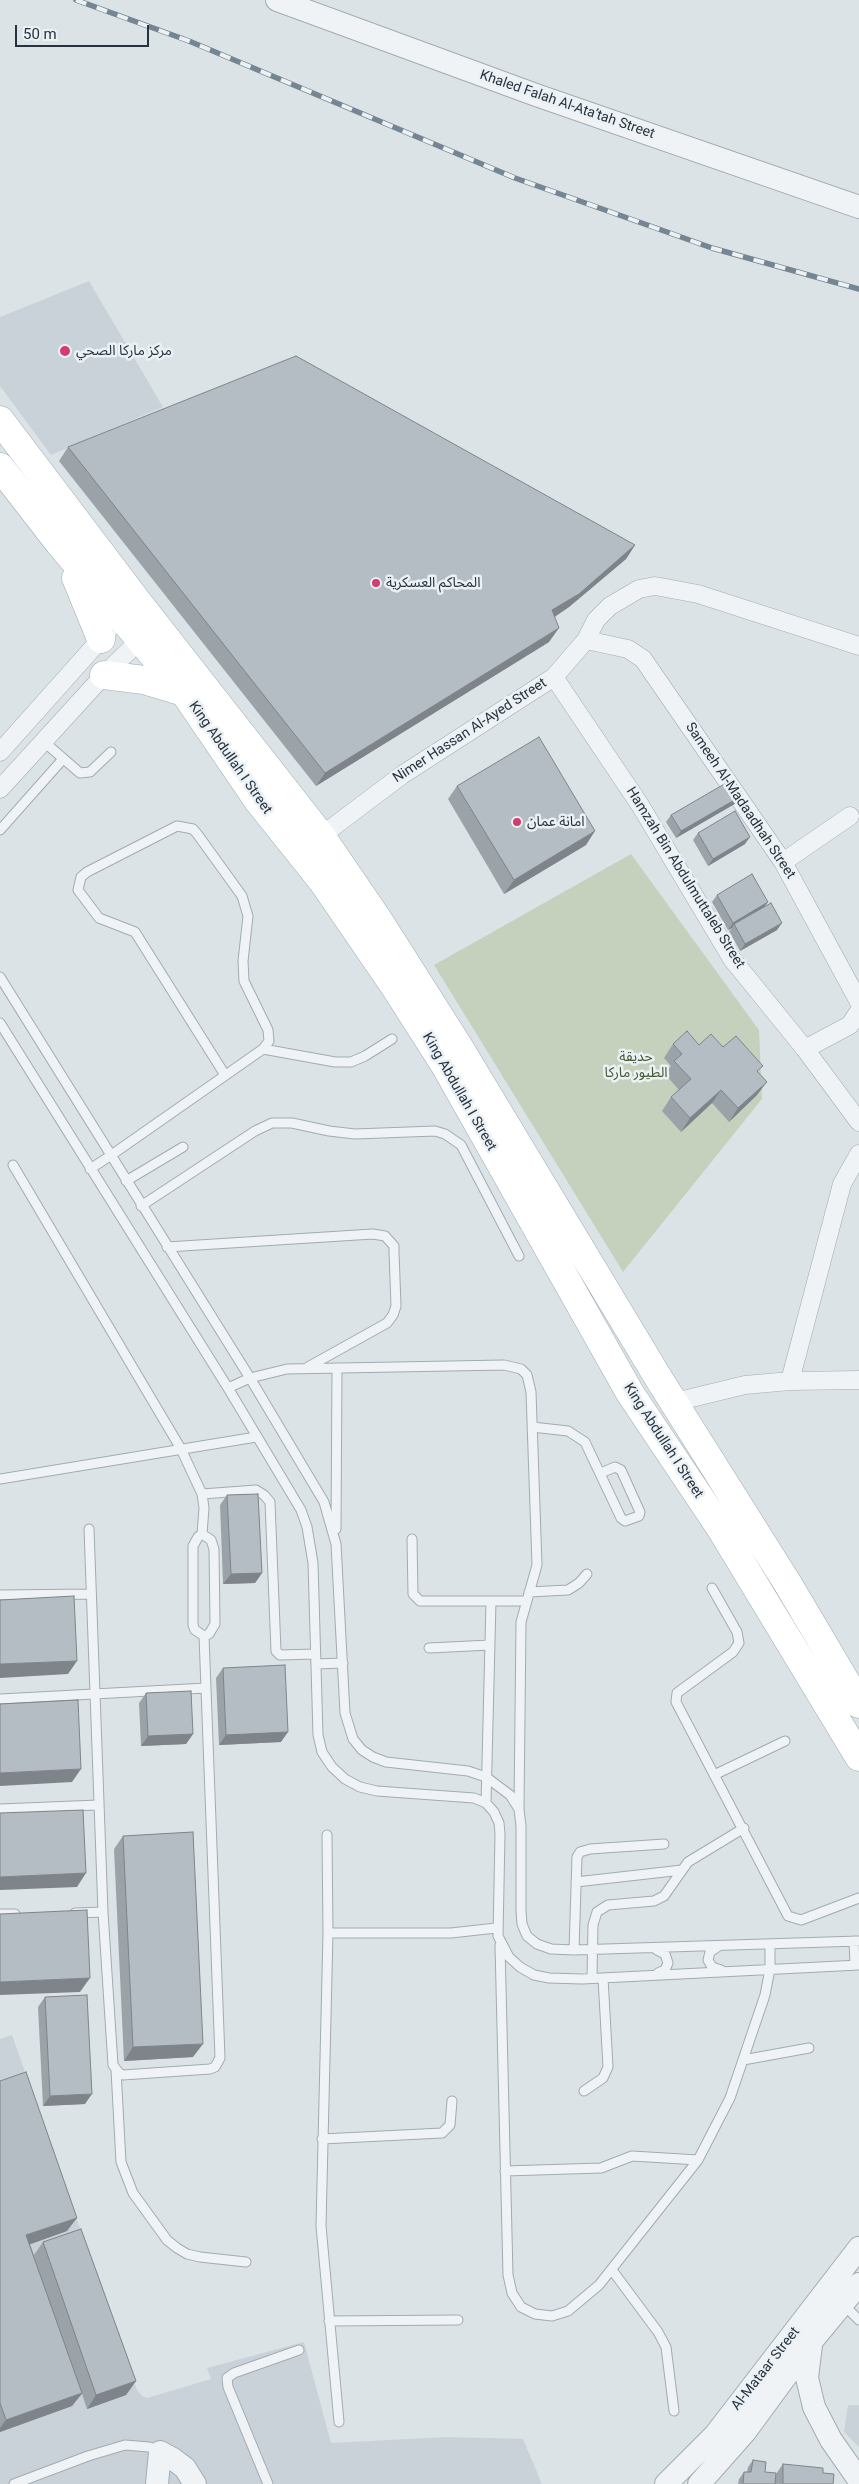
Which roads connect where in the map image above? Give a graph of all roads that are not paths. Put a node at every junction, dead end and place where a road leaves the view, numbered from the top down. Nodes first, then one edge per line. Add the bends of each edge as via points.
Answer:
1 (277, 0) edge
2 (859, 207) edge
3 (0, 420) edge
4 (0, 467) edge
5 (59, 543) junction
6 (129, 609) junction
7 (147, 632) junction
8 (101, 640) junction
9 (586, 640) junction
10 (859, 646) edge
11 (104, 675) junction
12 (554, 677) junction
13 (184, 692) junction
14 (25, 724) junction
15 (43, 741) junction
16 (0, 752) edge
17 (111, 752) dead end
18 (63, 759) junction
19 (0, 788) edge
20 (850, 816) dead end
21 (0, 830) edge
22 (320, 836) junction
23 (783, 862) junction
24 (0, 978) edge
25 (859, 1002) edge
26 (859, 1011) edge
27 (0, 1023) edge
28 (392, 1039) dead end
29 (263, 1049) junction
30 (805, 1049) junction
31 (225, 1075) junction
32 (859, 1122) edge
33 (183, 1147) dead end
34 (859, 1154) edge
35 (110, 1156) junction
36 (13, 1165) dead end
37 (90, 1169) junction
38 (126, 1181) junction
39 (141, 1206) junction
40 (167, 1247) junction
41 (519, 1256) dead end
42 (306, 1368) junction
43 (338, 1368) junction
44 (250, 1378) junction
45 (859, 1380) edge
46 (790, 1381) junction
47 (228, 1388) junction
48 (675, 1402) junction
49 (532, 1428) junction
50 (256, 1437) junction
51 (181, 1449) junction
52 (601, 1473) junction
53 (0, 1479) edge
54 (202, 1494) junction
55 (89, 1529) dead end
56 (202, 1534) junction
57 (412, 1538) dead end
58 (336, 1544) junction
59 (587, 1574) dead end
60 (712, 1588) dead end
61 (91, 1594) junction
62 (0, 1596) edge
63 (528, 1596) junction
64 (491, 1601) junction
65 (204, 1636) junction
66 (490, 1644) junction
67 (429, 1648) dead end
68 (315, 1654) junction
69 (343, 1663) junction
70 (316, 1664) junction
71 (206, 1688) junction
72 (95, 1695) junction
73 (0, 1699) edge
74 (859, 1704) edge
75 (785, 1741) dead end
76 (859, 1757) edge
77 (714, 1775) junction
78 (486, 1777) junction
79 (486, 1803) junction
80 (98, 1805) junction
81 (0, 1809) edge
82 (518, 1809) junction
83 (744, 1828) junction
84 (326, 1834) dead end
85 (664, 1844) dead end
86 (682, 1870) junction
87 (576, 1882) junction
88 (859, 1898) edge
89 (102, 1912) junction
90 (65, 1913) edge
91 (0, 1914) edge
92 (28, 1914) edge
93 (496, 1928) junction
94 (328, 1933) junction
95 (857, 1941) edge
96 (500, 1944) junction
97 (770, 1944) junction
98 (719, 1946) junction
99 (654, 1948) junction
100 (574, 1950) junction
101 (592, 1950) junction
102 (857, 1965) edge
103 (770, 1969) junction
104 (722, 1971) junction
105 (654, 1975) junction
106 (592, 1978) junction
107 (603, 1978) junction
108 (809, 2048) dead end
109 (743, 2060) junction
110 (116, 2070) junction
111 (584, 2091) dead end
112 (452, 2101) dead end
113 (322, 2139) junction
114 (698, 2160) junction
115 (505, 2171) junction
116 (859, 2248) edge
117 (246, 2262) dead end
118 (612, 2270) junction
119 (859, 2284) edge
120 (843, 2304) junction
121 (458, 2320) dead end
122 (859, 2320) edge
123 (329, 2321) junction
124 (811, 2342) junction
125 (299, 2350) dead end
126 (674, 2411) dead end
127 (338, 2422) dead end
128 (160, 2452) junction
129 (859, 2480) edge
130 (14, 2484) edge
131 (156, 2484) edge
132 (195, 2484) edge
133 (268, 2484) edge
134 (666, 2484) edge
135 (699, 2484) edge

1 - 2 street, Khaled Falah Al-Ata’tah Street via 536,95
3 - 6 main road, King Abdullah I Street
4 - 5 main road, King Abdullah I Street
5 - 6 main road, King Abdullah I Street
5 - 8 main road
6 - 7 main road, King Abdullah I Street
6 - 8 street
7 - 11 street
7 - 13 main road, King Abdullah I Street
7 - 22 main road, King Abdullah I Street
8 - 14 street
9 - 10 street, Nimer Hassan Al-Ayed Street via 596,620 610,606 639,589 656,586 698,594
9 - 12 street, Nimer Hassan Al-Ayed Street
9 - 23 street, Sameeh Al-Madaadhah Street via 622,647 643,659
11 - 13 main road via 144,680
11 - 15 street
12 - 22 street, Nimer Hassan Al-Ayed Street via 402,775
12 - 30 street, Hamzah Bin Abdulmuttaleb Street via 640,805 732,959
13 - 76 main road, King Abdullah I Street via 260,802 359,933 446,1067 630,1393 721,1529
14 - 15 street
14 - 16 street
15 - 18 lane
15 - 19 street
17 - 18 lane via 85,774
18 - 21 lane
20 - 23 street
22 - 48 main road, King Abdullah I Street via 454,1039
23 - 25 street, Sameeh Al-Madaadhah Street
24 - 35 lane
26 - 30 street via 850,1025
27 - 37 lane
28 - 29 lane via 351,1062
29 - 31 lane
29 - 31 lane via 269,1035 247,990 243,971 246,906 237,888 193,829 177,826 81,876 78,890 86,902 99,918 135,932
30 - 32 street, Hamzah Bin Abdulmuttaleb Street
31 - 35 lane
33 - 38 lane
34 - 46 street via 842,1184
35 - 37 lane
35 - 38 lane
36 - 51 lane
37 - 47 lane
38 - 39 lane
39 - 40 lane
39 - 41 lane via 272,1123 292,1123 355,1134 436,1131 461,1145
40 - 42 lane via 373,1234 386,1236 394,1246 396,1306 393,1315 387,1323
40 - 44 lane
42 - 43 lane
42 - 44 lane
43 - 49 lane via 513,1366 521,1369 530,1383
43 - 58 lane
44 - 47 lane
44 - 58 lane via 324,1502
45 - 46 street
46 - 48 street via 745,1385
47 - 50 lane
48 - 74 main road, King Abdullah I Street
49 - 52 lane via 568,1431 577,1435 585,1442
49 - 63 lane via 537,1566
50 - 51 lane
50 - 68 lane via 301,1510 307,1527 313,1563
51 - 53 lane
51 - 54 lane
52 - 52 lane via 621,1518 625,1521 639,1516 621,1470 615,1467
54 - 56 lane
54 - 68 lane via 256,1490 270,1502 276,1651 283,1655
55 - 61 lane
56 - 65 lane via 192,1546 193,1625
56 - 65 lane via 213,1544 215,1624
57 - 64 lane via 413,1594 416,1598 426,1602
58 - 69 lane
59 - 63 lane via 568,1590
60 - 77 lane via 737,1632 739,1643 733,1652 681,1690 676,1702
61 - 62 lane
61 - 72 lane
63 - 64 lane
63 - 82 lane via 521,1622
64 - 66 lane
65 - 71 lane
66 - 67 lane
66 - 78 lane
68 - 70 lane
69 - 70 lane
69 - 78 lane via 348,1727 362,1750 386,1762 452,1768
70 - 79 lane via 318,1735 322,1752 345,1779 360,1787 461,1796
71 - 72 lane
71 - 110 lane via 220,2058 210,2069 128,2075
72 - 73 lane
72 - 80 lane
75 - 77 lane
77 - 83 lane
78 - 79 lane
78 - 82 lane via 510,1795
79 - 93 lane via 499,1823
80 - 81 lane
80 - 89 lane
82 - 100 lane via 522,1826 522,1924 527,1936 538,1944 551,1949
83 - 86 lane via 696,1856
83 - 88 lane via 785,1911 794,1920
84 - 94 lane
85 - 87 lane via 585,1850 577,1857
86 - 87 lane
86 - 101 lane via 671,1888 654,1901 602,1908 594,1918
87 - 100 lane
89 - 90 lane
89 - 110 lane
91 - 92 lane
93 - 94 lane via 451,1933
93 - 96 lane
94 - 113 lane
95 - 97 lane
95 - 102 lane
96 - 106 lane via 509,1957 534,1975
96 - 115 lane
97 - 98 lane
97 - 103 lane
98 - 99 lane
98 - 104 lane via 710,1952 708,1960 712,1967
99 - 101 lane
99 - 105 lane via 665,1954 668,1963 665,1970
100 - 101 lane
101 - 106 lane
102 - 103 lane
103 - 104 lane
103 - 109 lane via 765,1995
104 - 105 lane
105 - 107 lane
106 - 107 lane
107 - 111 lane via 608,2068 602,2078
108 - 109 lane
109 - 114 lane via 730,2098
110 - 117 lane via 121,2162 133,2193 177,2248 200,2257
112 - 113 lane via 450,2125 442,2133
113 - 123 lane via 321,2226
114 - 115 lane via 632,2156 601,2168
114 - 118 lane
115 - 118 lane via 508,2275 512,2293 521,2306 535,2314 552,2316 568,2311
116 - 134 street, Al-Mataar Street via 715,2435
118 - 126 lane via 666,2347
119 - 120 street, Al-Mataar Street
120 - 122 lane
120 - 124 street, Al-Mataar Street
121 - 123 lane
123 - 127 lane
124 - 129 street, Al-Mataar Street via 807,2378 814,2407 831,2440
124 - 135 street, Al-Mataar Street via 745,2432
125 - 133 lane via 234,2372 228,2378 228,2387
128 - 130 lane via 149,2447 125,2445
128 - 131 street
128 - 132 street via 185,2468

